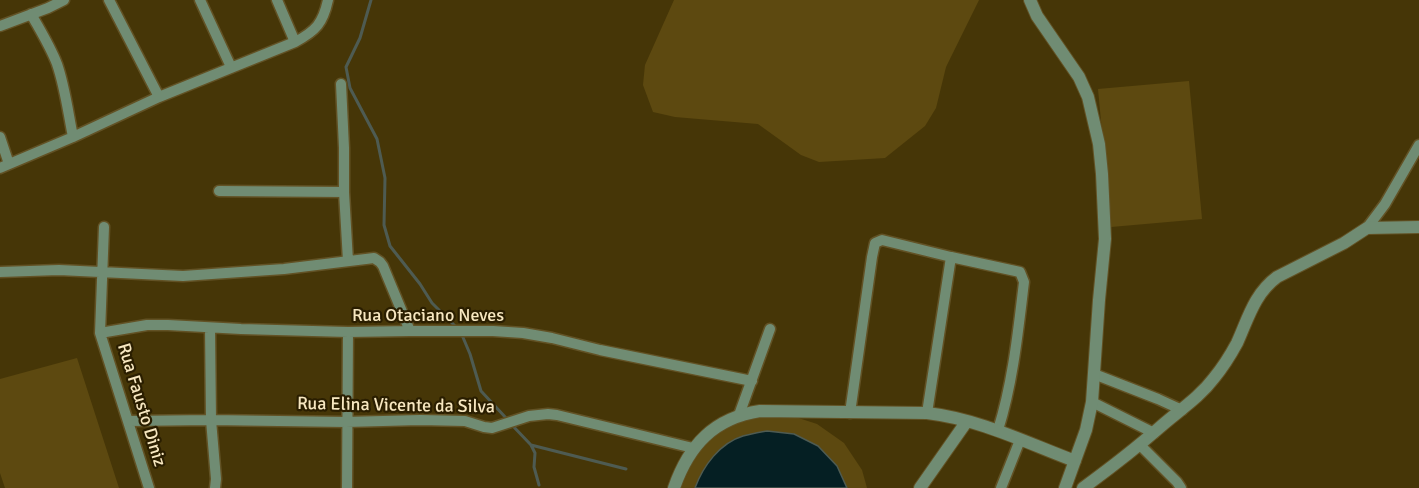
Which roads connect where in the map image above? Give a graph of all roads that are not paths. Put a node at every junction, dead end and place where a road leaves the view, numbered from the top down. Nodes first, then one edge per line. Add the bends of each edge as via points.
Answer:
1 (64, 0) edge
2 (110, 0) edge
3 (200, 0) edge
4 (277, 0) edge
5 (328, 0) edge
6 (1030, 0) edge
7 (31, 14) junction
8 (0, 26) edge
9 (295, 42) junction
10 (231, 67) junction
11 (341, 84) dead end
12 (159, 96) junction
13 (0, 137) edge
14 (73, 137) junction
15 (1418, 147) edge
16 (5, 166) edge
17 (219, 191) dead end
18 (344, 192) junction
19 (105, 227) dead end
20 (1419, 227) edge
21 (1367, 228) junction
22 (951, 257) junction
23 (348, 261) junction
24 (0, 272) edge
25 (102, 272) junction
26 (210, 328) junction
27 (771, 329) dead end
28 (410, 331) junction
29 (100, 333) junction
30 (348, 333) junction
31 (1094, 374) junction
32 (752, 381) junction
33 (1092, 402) junction
34 (1182, 410) junction
35 (850, 413) junction
36 (927, 413) junction
37 (739, 415) junction
38 (211, 420) junction
39 (129, 421) junction
40 (967, 421) junction
41 (346, 422) junction
42 (998, 430) junction
43 (1154, 433) junction
44 (1020, 440) junction
45 (1140, 445) junction
46 (693, 448) junction
47 (1075, 461) junction
48 (149, 488) edge
49 (215, 488) edge
50 (347, 488) edge
51 (674, 488) edge
52 (920, 488) edge
53 (1001, 488) edge
54 (1065, 488) edge
55 (1083, 488) edge
56 (1181, 488) edge

1 - 7 street
2 - 12 street
3 - 10 street
4 - 9 street
5 - 9 street via 315,30
6 - 31 street via 1079,77 1099,144 1105,238
7 - 8 street
7 - 14 street via 56,62
9 - 10 street
10 - 12 street
11 - 18 street
12 - 14 street
13 - 16 street
14 - 16 street
15 - 21 street
17 - 18 street
18 - 23 street
19 - 25 street
20 - 21 street
21 - 34 street via 1270,282 1252,305 1227,362
22 - 35 street via 894,242 875,243
22 - 36 street
22 - 42 street via 1020,272 1024,279 1012,369
23 - 25 street via 183,276
23 - 28 street via 374,258 380,262
24 - 25 street
25 - 29 street
26 - 29 street, Rua Otaciano Neves via 147,325
26 - 30 street, Rua Otaciano Neves
26 - 38 street
27 - 32 street
28 - 30 street, Rua Otaciano Neves
28 - 32 street, Rua Otaciano Neves via 536,334
29 - 39 street, Rua Fausto Diniz
30 - 41 street
31 - 33 street
31 - 34 street
32 - 37 street
33 - 43 street
33 - 47 street
34 - 43 street
35 - 36 street
35 - 37 street via 767,411
36 - 40 street
37 - 46 street via 709,432
38 - 39 street, Rua Elina Vicente da Silva
38 - 41 street, Rua Elina Vicente da Silva
38 - 49 street
39 - 48 street, Rua Fausto Diniz
40 - 42 street
40 - 52 street
41 - 46 street, Rua Elina Vicente da Silva via 465,421 492,428 548,414
41 - 50 street
42 - 44 street
43 - 45 street
44 - 47 street
44 - 53 street
45 - 55 street
45 - 56 street
46 - 51 street
47 - 54 street

